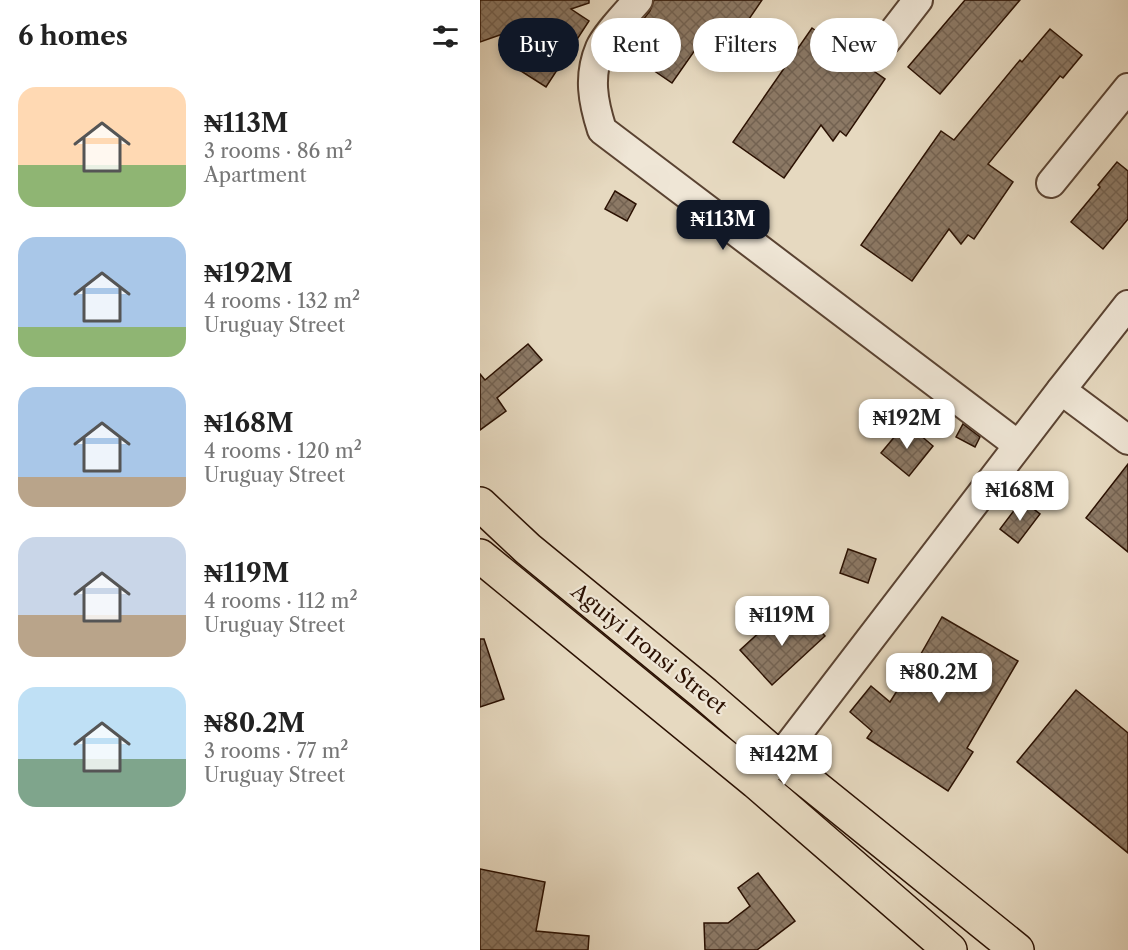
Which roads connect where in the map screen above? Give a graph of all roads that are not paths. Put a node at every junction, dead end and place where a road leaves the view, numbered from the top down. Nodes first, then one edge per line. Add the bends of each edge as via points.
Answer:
1 (638, 0) edge
2 (918, 0) edge
3 (898, 26) edge
4 (1128, 88) edge
5 (1051, 183) dead end
6 (1128, 305) edge
7 (1061, 390) junction
8 (1128, 440) edge
9 (1018, 445) junction
10 (480, 504) edge
11 (480, 556) edge
12 (779, 758) junction
13 (756, 782) junction
14 (950, 950) edge
15 (1017, 950) edge

1 - 9 street via 600,46 593,71 593,101 602,130
2 - 3 street
4 - 5 street
6 - 7 street
7 - 8 street
7 - 9 street
9 - 12 street
10 - 12 main road, Aguiyi Ironsi Street via 528,549
11 - 13 main road, Aguiyi Ironsi Street
12 - 13 street
12 - 15 main road, Aguiyi Ironsi Street
13 - 14 main road, Aguiyi Ironsi Street

